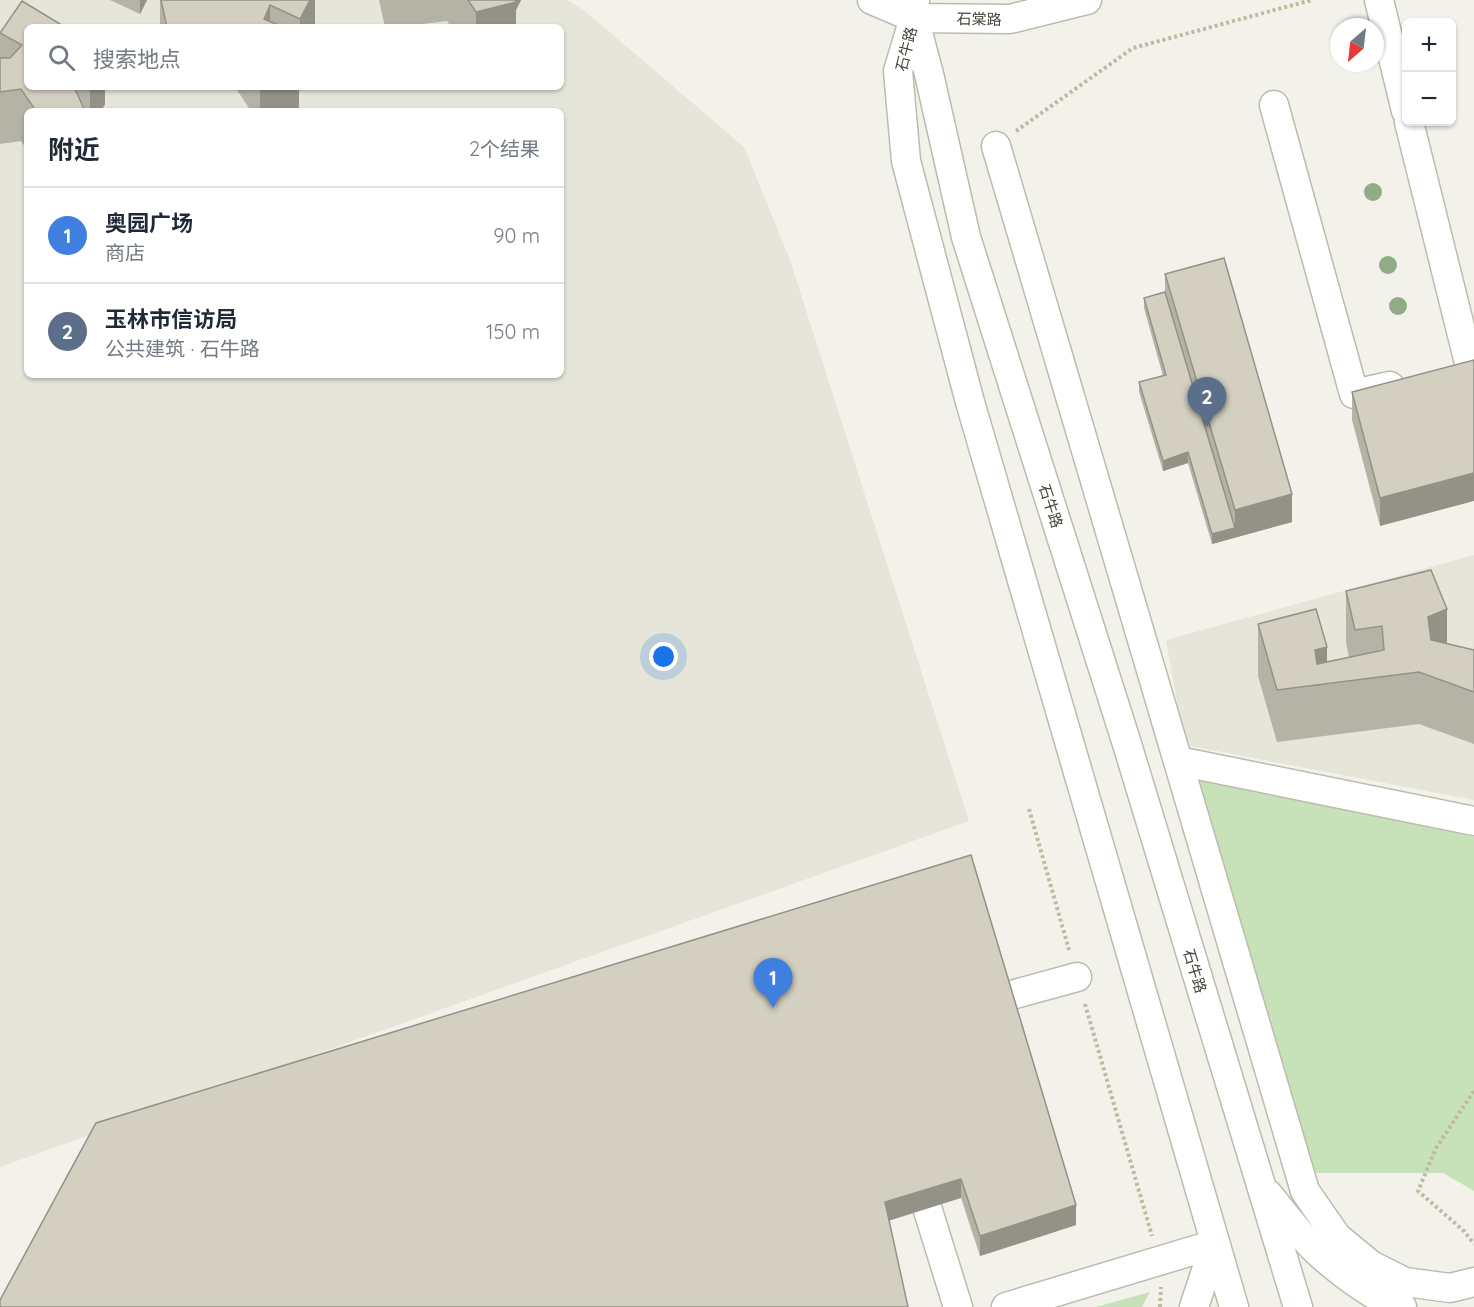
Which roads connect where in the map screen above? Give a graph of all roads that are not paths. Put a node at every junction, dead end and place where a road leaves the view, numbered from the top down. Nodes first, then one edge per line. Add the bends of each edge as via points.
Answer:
1 (872, 0) edge
2 (1087, 0) edge
3 (1379, 0) edge
4 (914, 9) edge
5 (1402, 91) edge
6 (1274, 105) dead end
7 (1410, 126) edge
8 (996, 146) road end
9 (1464, 369) edge
10 (1412, 381) edge
11 (1178, 761) junction
12 (1474, 820) edge
13 (1077, 977) road end
14 (952, 1011) edge
15 (908, 1147) edge
16 (1259, 1184) junction
17 (1215, 1244) junction
18 (1474, 1282) edge
19 (958, 1307) edge
20 (1006, 1307) edge
21 (1194, 1307) edge
22 (1234, 1307) edge
23 (1298, 1307) edge
24 (1402, 1307) edge

1 - 4 street, 石棠路
2 - 4 street, 石棠路 via 1010,19
3 - 5 street
4 - 16 street, 石牛路 via 966,237 1127,744
4 - 17 street, 石牛路 via 898,71 906,161 970,402
6 - 10 street via 1354,394
7 - 9 street
8 - 11 street
11 - 12 street
11 - 18 street via 1305,1191 1338,1237 1371,1265 1405,1282 1450,1288
13 - 14 street
15 - 19 street
16 - 23 street, 石牛路
16 - 24 street via 1308,1243 1360,1286 1391,1305
17 - 20 street
17 - 21 street
17 - 22 street, 石牛路

